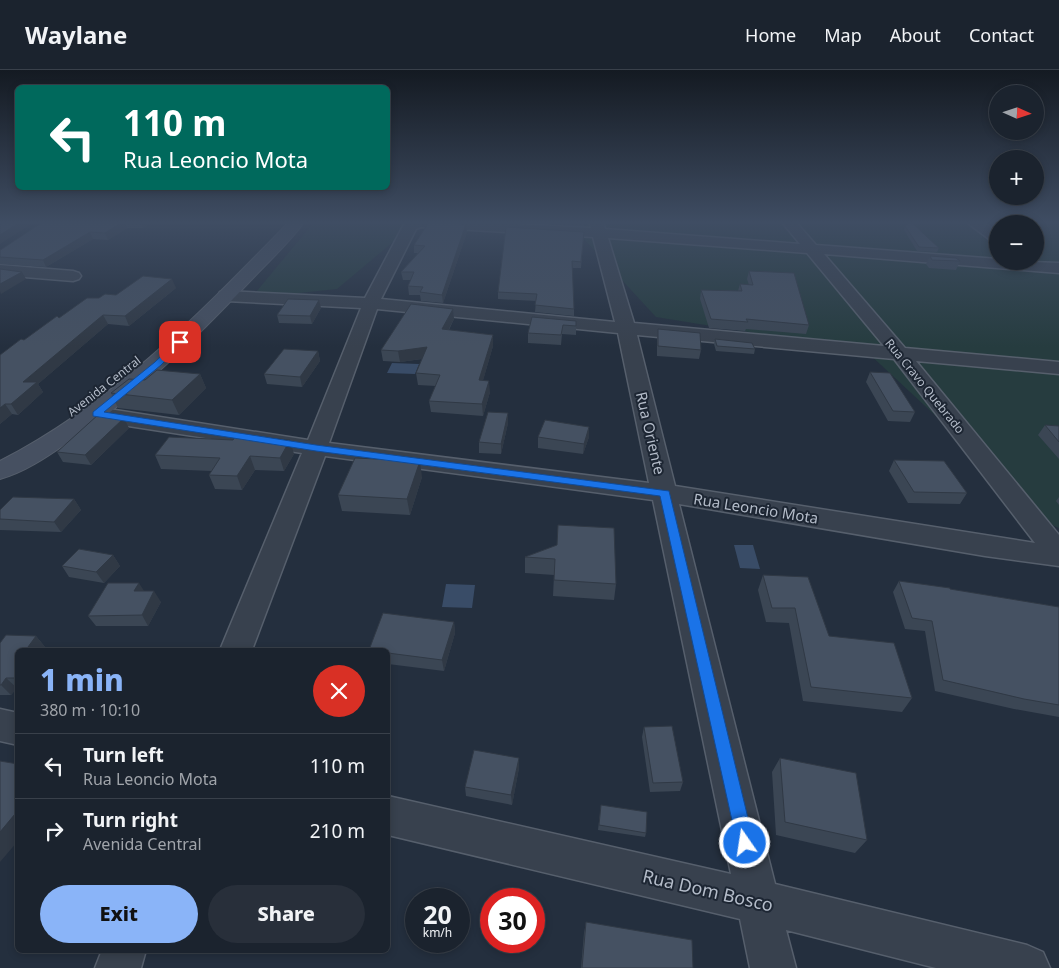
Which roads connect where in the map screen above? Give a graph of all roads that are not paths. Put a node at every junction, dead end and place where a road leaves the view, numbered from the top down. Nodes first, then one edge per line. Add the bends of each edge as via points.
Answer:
1 (242, 263) edge
2 (258, 263) edge
3 (391, 263) edge
4 (608, 263) edge
5 (824, 263) edge
6 (1044, 266) edge
7 (1059, 268) edge
8 (0, 270) edge
9 (1042, 270) edge
10 (73, 276) dead end
11 (1059, 281) edge
12 (226, 296) junction
13 (371, 303) junction
14 (626, 328) junction
15 (900, 354) junction
16 (1059, 368) edge
17 (96, 414) junction
18 (316, 448) junction
19 (0, 455) edge
20 (0, 471) edge
21 (665, 494) junction
22 (1059, 555) edge
23 (237, 648) edge
24 (0, 725) edge
25 (15, 728) edge
26 (390, 816) edge
27 (759, 902) junction
28 (123, 953) edge
29 (118, 968) edge
30 (773, 968) edge
31 (1027, 968) edge

1 - 19 main road, Avenida Central via 185,319 107,387 64,418
2 - 12 main road, Avenida Central
3 - 13 street
4 - 14 street, Rua Oriente
5 - 15 street, Rua Cravo Quebrado
6 - 7 street
8 - 10 street
9 - 11 street
12 - 13 street
12 - 17 main road, Avenida Central via 158,364
13 - 14 street
13 - 18 street
14 - 15 street
14 - 21 street, Rua Oriente
15 - 16 street
15 - 22 street, Rua Cravo Quebrado
17 - 18 street, Rua Leoncio Mota
17 - 20 main road, Avenida Central
18 - 21 street, Rua Leoncio Mota
18 - 23 street
21 - 22 street, Rua Leoncio Mota
21 - 27 street, Rua Oriente
24 - 25 street
26 - 27 street, Rua Dom Bosco
27 - 30 street, Rua Oriente
27 - 31 street, Rua Dom Bosco
28 - 29 street

